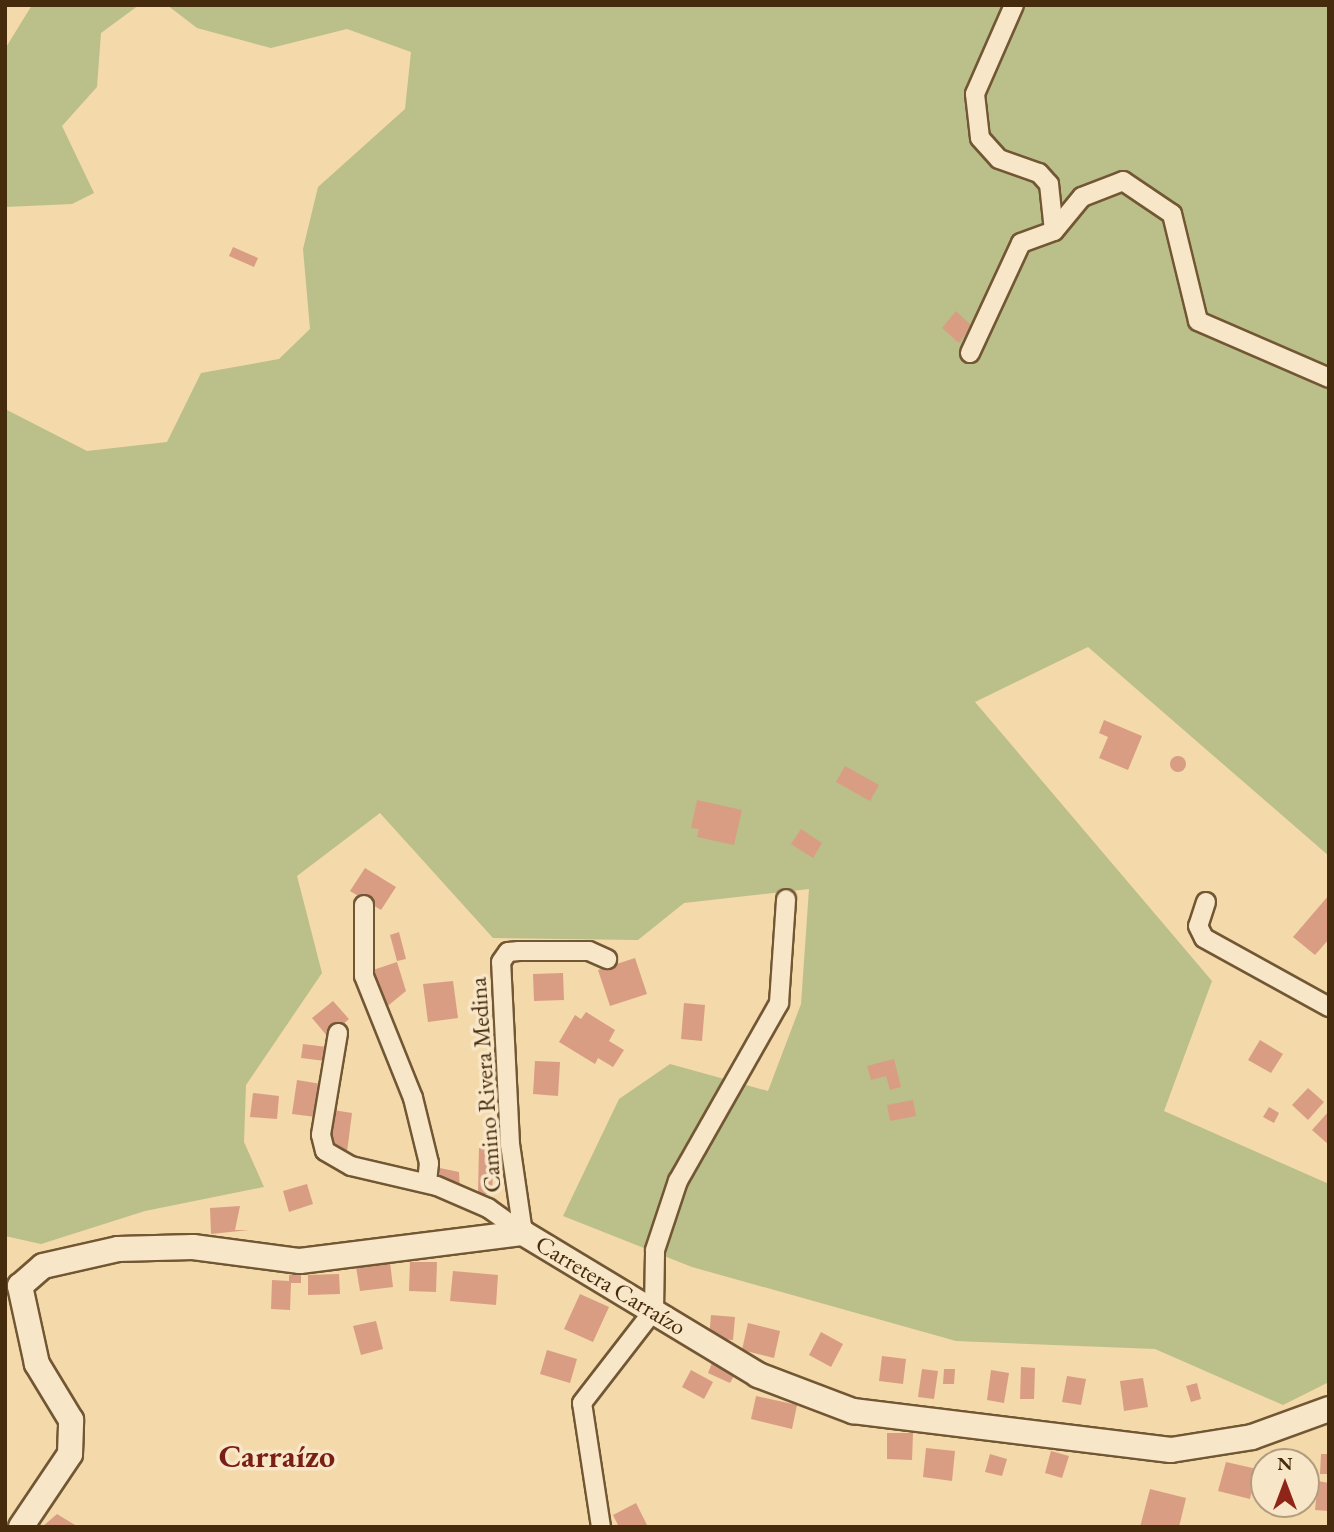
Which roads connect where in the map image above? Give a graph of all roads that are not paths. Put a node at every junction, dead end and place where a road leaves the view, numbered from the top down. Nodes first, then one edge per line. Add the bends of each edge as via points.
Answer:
1 (1014, 5) edge
2 (1055, 231) junction
3 (970, 353) dead end
4 (1329, 378) edge
5 (786, 900) dead end
6 (1206, 902) dead end
7 (364, 905) dead end
8 (607, 959) dead end
9 (1329, 1007) edge
10 (338, 1033) dead end
11 (427, 1183) junction
12 (523, 1233) junction
13 (13, 1284) edge
14 (654, 1310) junction
15 (1329, 1409) edge
16 (21, 1527) edge
17 (601, 1527) edge

1 - 2 street via 975,94 980,138 999,159 1039,173 1049,184
2 - 3 street via 1021,243
2 - 4 street via 1082,197 1123,181 1172,214 1198,321
5 - 14 street via 779,1003 678,1181 655,1250
6 - 9 street via 1198,926 1204,939
7 - 11 street via 364,976 413,1098 429,1163
8 - 12 street, Camino Rivera Medina via 589,951 519,951 508,952 501,962 510,1144
10 - 11 street via 321,1135 325,1151 351,1166
11 - 12 street via 488,1208
12 - 13 street, Carretera Carraízo via 300,1261 192,1247 118,1249 43,1266
12 - 14 street, Carretera Carraízo
13 - 16 street, Carretera Carraízo via 37,1364 71,1420 69,1454
14 - 15 street, Carretera Carraízo via 758,1375 853,1411 1171,1450 1252,1437
14 - 17 street via 582,1403

